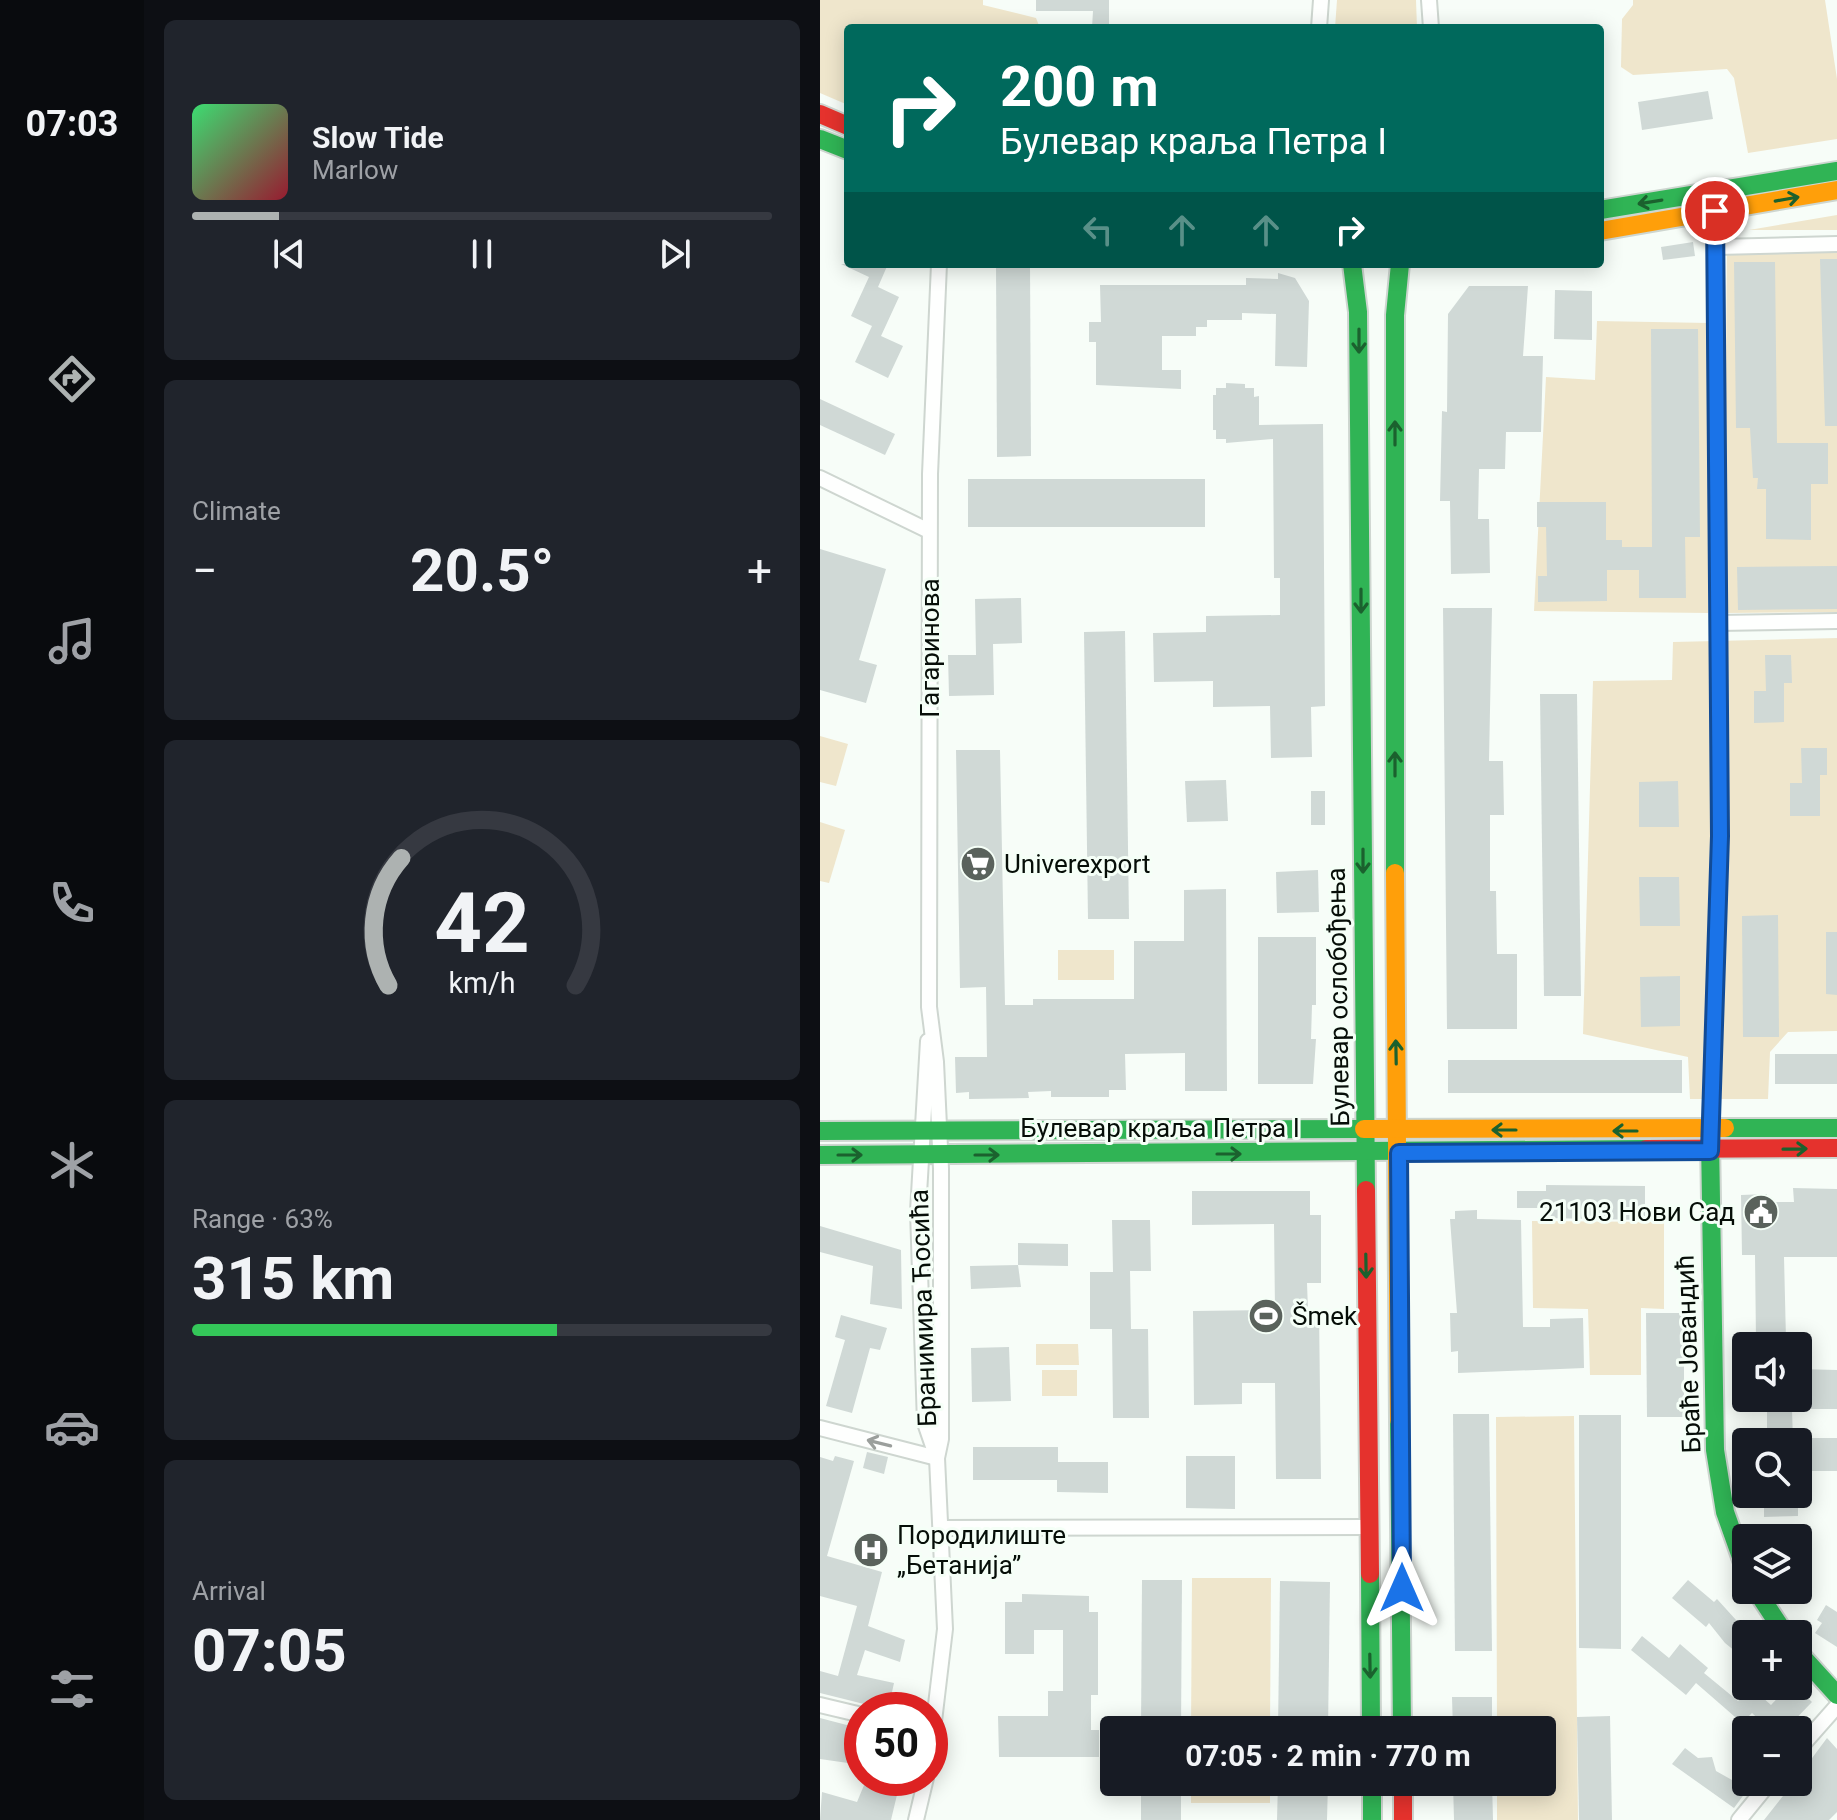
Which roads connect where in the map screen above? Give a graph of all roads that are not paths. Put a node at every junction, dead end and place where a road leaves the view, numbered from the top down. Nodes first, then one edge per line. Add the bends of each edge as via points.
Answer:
1 (1321, 0) edge
2 (1429, 0) edge
3 (1319, 24) edge
4 (1431, 24) edge
5 (820, 114) edge
6 (844, 124) edge
7 (820, 139) edge
8 (844, 148) edge
9 (1837, 171) edge
10 (1837, 190) edge
11 (1604, 209) edge
12 (1715, 211) junction
13 (1604, 230) edge
14 (1837, 244) edge
15 (1717, 247) junction
16 (939, 268) edge
17 (1352, 268) edge
18 (1400, 268) edge
19 (820, 478) edge
20 (929, 531) junction
21 (1837, 621) edge
22 (1718, 623) junction
23 (1837, 1128) edge
24 (1365, 1130) junction
25 (1398, 1130) junction
26 (820, 1131) edge
27 (931, 1131) junction
28 (1710, 1131) junction
29 (1837, 1148) edge
30 (1710, 1151) junction
31 (1365, 1153) junction
32 (1399, 1153) junction
33 (820, 1155) edge
34 (920, 1156) junction
35 (941, 1156) junction
36 (820, 1428) edge
37 (937, 1458) junction
38 (1369, 1527) junction
39 (942, 1528) junction
40 (1732, 1532) edge
41 (1812, 1667) edge
42 (937, 1692) edge
43 (1837, 1695) edge
44 (820, 1705) edge
45 (1837, 1706) edge
46 (844, 1711) edge
47 (1371, 1716) edge
48 (1402, 1716) edge
49 (1812, 1734) edge
50 (922, 1796) edge
51 (1372, 1796) edge
52 (1403, 1796) edge
53 (1759, 1796) edge
54 (916, 1820) edge
55 (1372, 1820) edge
56 (1403, 1820) edge
57 (1739, 1820) edge

1 - 3 street
2 - 4 street
5 - 6 main road
7 - 8 main road
9 -> 11 main road
12 -> 10 main road
12 - 13 main road
12 - 15 street
14 - 15 street
15 - 22 street
16 - 20 street, Гагаринова
17 -> 24 main road, Булевар ослобођења via 1358,312
25 -> 18 main road via 1395,315
19 - 20 street
20 - 27 street, Гагаринова via 930,1033 936,1062
21 - 22 street
22 - 28 street via 1720,836
23 - 28 main road, Булевар краља Петра I
24 - 25 main road, Булевар краља Петра I
24 - 27 main road, Булевар краља Петра I
24 - 31 main road, Булевар ослобођења
28 -> 25 main road, Булевар краља Петра I
25 - 32 main road
26 - 27 main road, Булевар краља Петра I
27 - 34 street, Гагаринова
27 - 35 street, Гагаринова
28 - 30 main road, Браће Јовандић
30 -> 29 main road, Булевар краља Петра I
30 - 32 main road, Булевар краља Петра I
30 - 40 main road, Браће Јовандић via 1711,1349 1718,1467
31 - 32 main road, Булевар краља Петра I
35 -> 31 main road, Булевар краља Петра I
31 -> 38 main road, Булевар ослобођења
32 - 48 main road
33 -> 34 main road, Булевар краља Петра I
34 - 35 main road, Булевар краља Петра I
34 - 37 street, Бранимира Ћосића via 925,1423
35 - 37 street, Бранимира Ћосића
37 -> 36 street
37 - 39 street, Бранимира Ћосића
38 - 39 street
38 -> 47 main road, Булевар ослобођења
39 - 42 street, Бранимира Ћосића via 945,1629
41 - 43 main road
44 - 46 street
45 - 49 street
50 - 54 street
51 - 55 main road
52 - 56 main road
53 - 57 street

